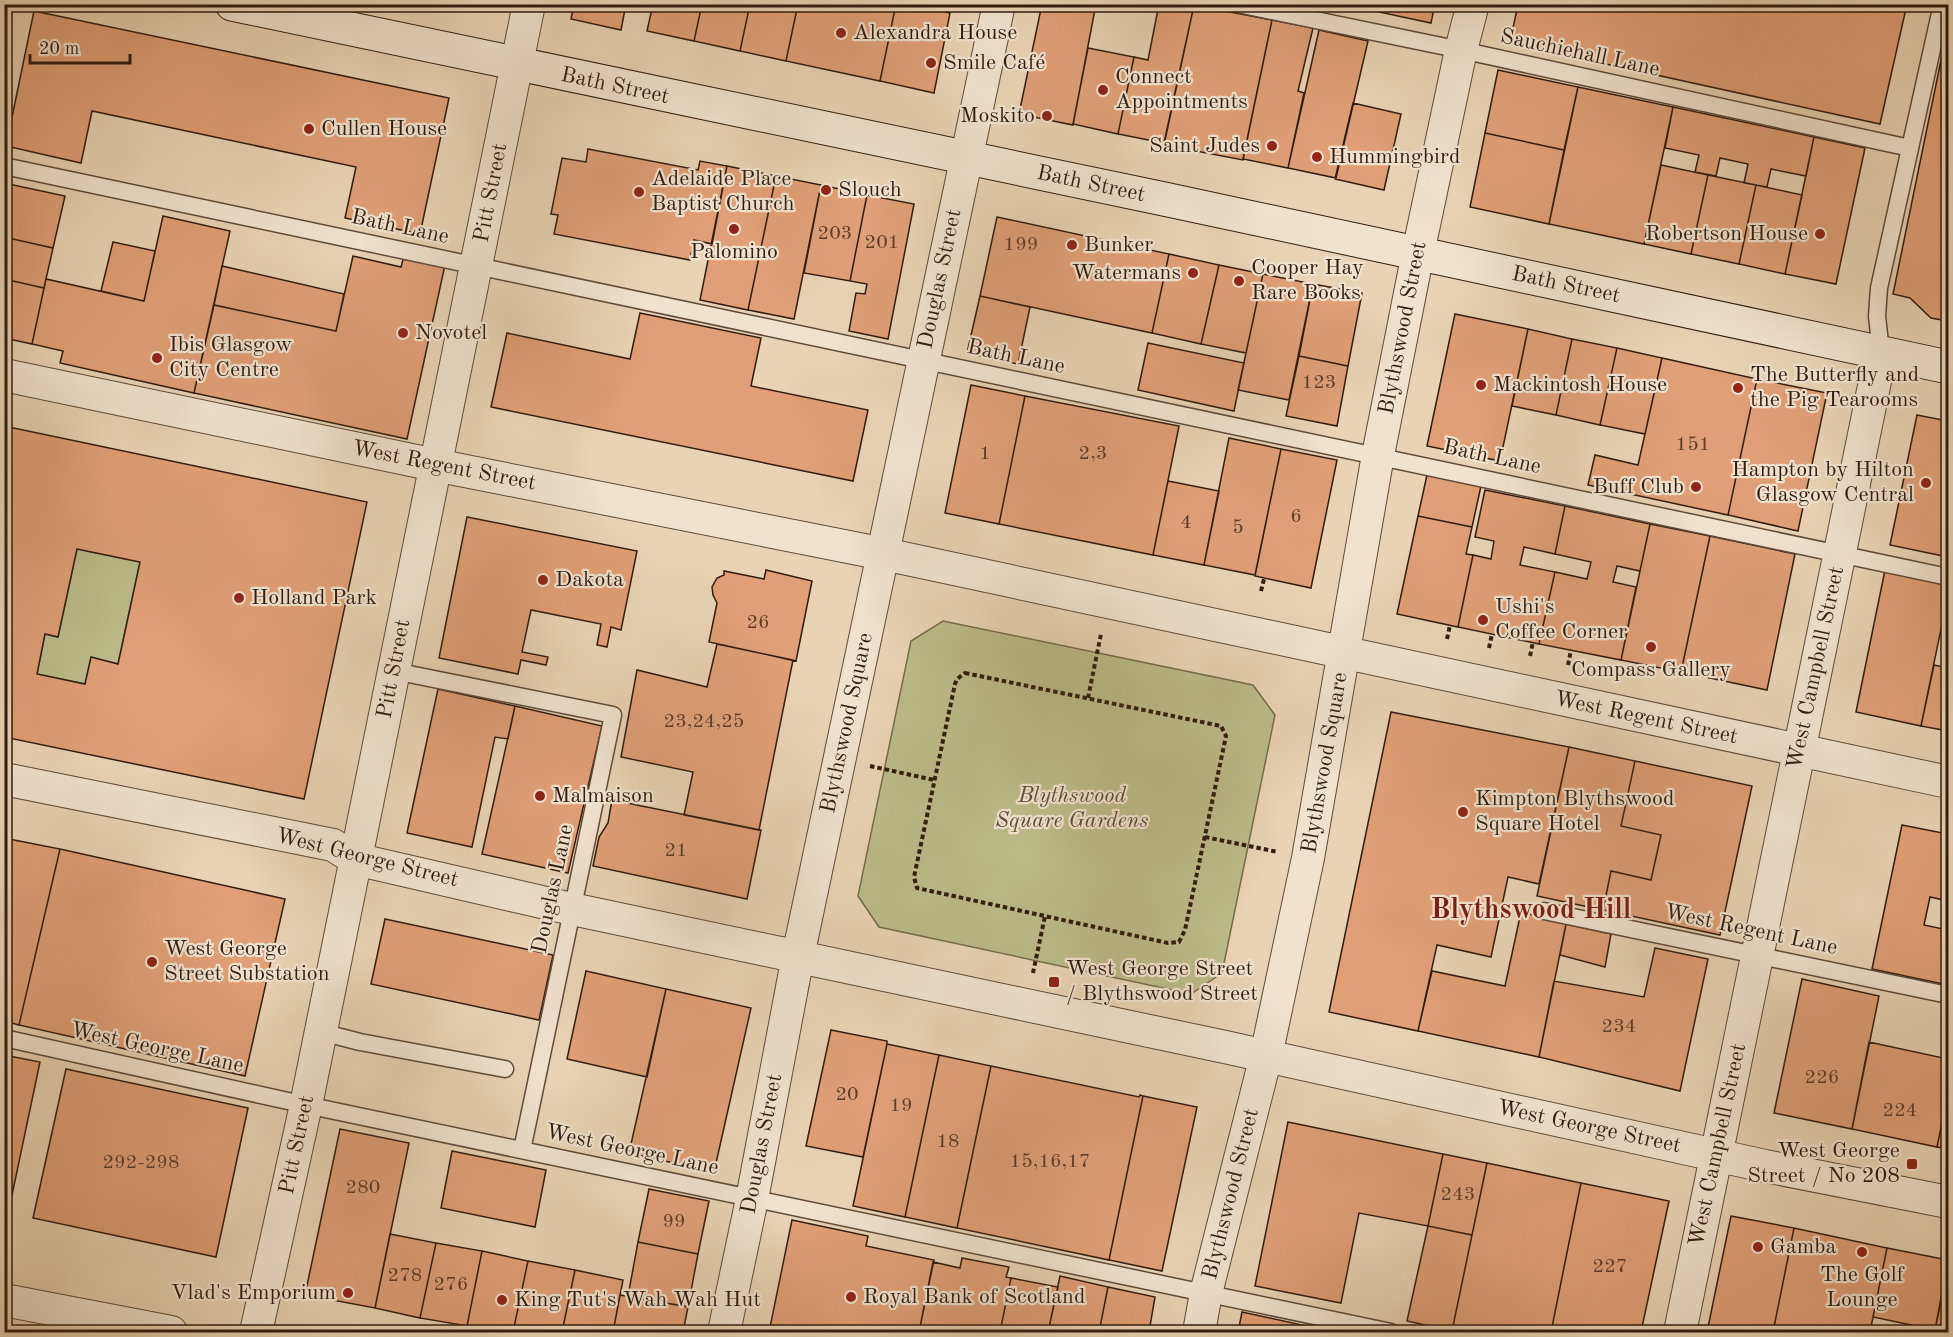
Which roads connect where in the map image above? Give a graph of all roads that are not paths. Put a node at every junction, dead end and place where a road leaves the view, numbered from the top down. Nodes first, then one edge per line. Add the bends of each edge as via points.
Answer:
1 (232, 4) edge
2 (529, 4) edge
3 (999, 4) edge
4 (1238, 4) edge
5 (1473, 4) edge
6 (1942, 4) edge
7 (1461, 50) junction
8 (516, 66) junction
9 (1910, 148) junction
10 (966, 158) junction
11 (4, 165) edge
12 (1418, 253) junction
13 (476, 266) junction
14 (1881, 352) junction
15 (923, 361) junction
16 (1948, 367) edge
17 (4, 375) edge
18 (1378, 455) junction
19 (435, 465) junction
20 (884, 554) junction
21 (1839, 555) junction
22 (1948, 577) edge
23 (1344, 654) junction
24 (394, 671) junction
25 (1799, 750) junction
26 (4, 779) edge
27 (1948, 782) edge
28 (356, 859) junction
29 (572, 909) junction
30 (1544, 911) dead end
31 (1757, 954) junction
32 (798, 956) junction
33 (1948, 995) edge
34 (321, 1032) junction
35 (4, 1038) edge
36 (1266, 1056) junction
37 (505, 1069) dead end
38 (306, 1105) junction
39 (522, 1150) junction
40 (1716, 1155) junction
41 (752, 1199) junction
42 (1948, 1202) edge
43 (1206, 1293) junction
44 (4, 1300) edge
45 (171, 1332) edge
46 (256, 1332) edge
47 (724, 1332) edge
48 (1199, 1332) edge
49 (1391, 1332) edge
50 (1680, 1332) edge

1 - 8 street, Bath Street
2 - 8 street, Pitt Street
3 - 10 street, Douglas Street
4 - 7 lane, Sauchiehall Lane
5 - 7 street, Blythswood Street
6 - 9 lane, West Campbell Street
7 - 9 lane, Sauchiehall Lane
7 - 12 street, Blythswood Street
8 - 10 street, Bath Street
8 - 13 street, Pitt Street
9 - 14 lane, West Campbell Street via 1879,288
10 - 12 street, Bath Street
10 - 15 street, Douglas Street
11 - 13 lane, Bath Lane
12 - 14 street, Bath Street
12 - 18 street, Blythswood Street
13 - 15 lane, Bath Lane
13 - 19 street, Pitt Street
14 - 16 street, Bath Street
14 - 21 street, West Campbell Street
15 - 18 lane, Bath Lane
15 - 20 street, Douglas Street
17 - 19 street, West Regent Street
18 - 21 lane, Bath Lane
18 - 23 street, Blythswood Street
19 - 20 street, West Regent Street
19 - 24 street, Pitt Street
20 - 23 street, Blythswood Square
20 - 32 street, Blythswood Square
21 - 22 lane, Bath Lane
21 - 25 street, West Campbell Street
23 - 25 street, West Regent Street
23 - 36 street, Blythswood Square via 1308,858
24 - 28 street, Pitt Street
24 - 29 lane, Douglas Lane via 613,715
25 - 27 street, West Regent Street
25 - 31 street, West Campbell Street
26 - 28 street, West George Street via 333,845
28 - 29 street, West George Street
28 - 34 street, Pitt Street
29 - 32 street, West George Street
29 - 39 lane, Douglas Lane
30 - 31 lane, West Regent Lane
31 - 33 lane, West Regent Lane
31 - 40 street, West Campbell Street
32 - 36 street
32 - 41 street, Douglas Street
34 - 37 lane
34 - 38 street, Pitt Street
35 - 38 lane, West George Lane
36 - 40 street, West George Street
36 - 43 street, Blythswood Street
38 - 39 lane, West George Lane
38 - 46 street, Pitt Street
39 - 41 lane, West George Lane
40 - 42 street, West George Street
40 - 50 street, West Campbell Street
41 - 43 lane, West George Lane
41 - 47 street, Douglas Street
43 - 48 street, Blythswood Street
43 - 49 lane, West George Lane
44 - 45 street

